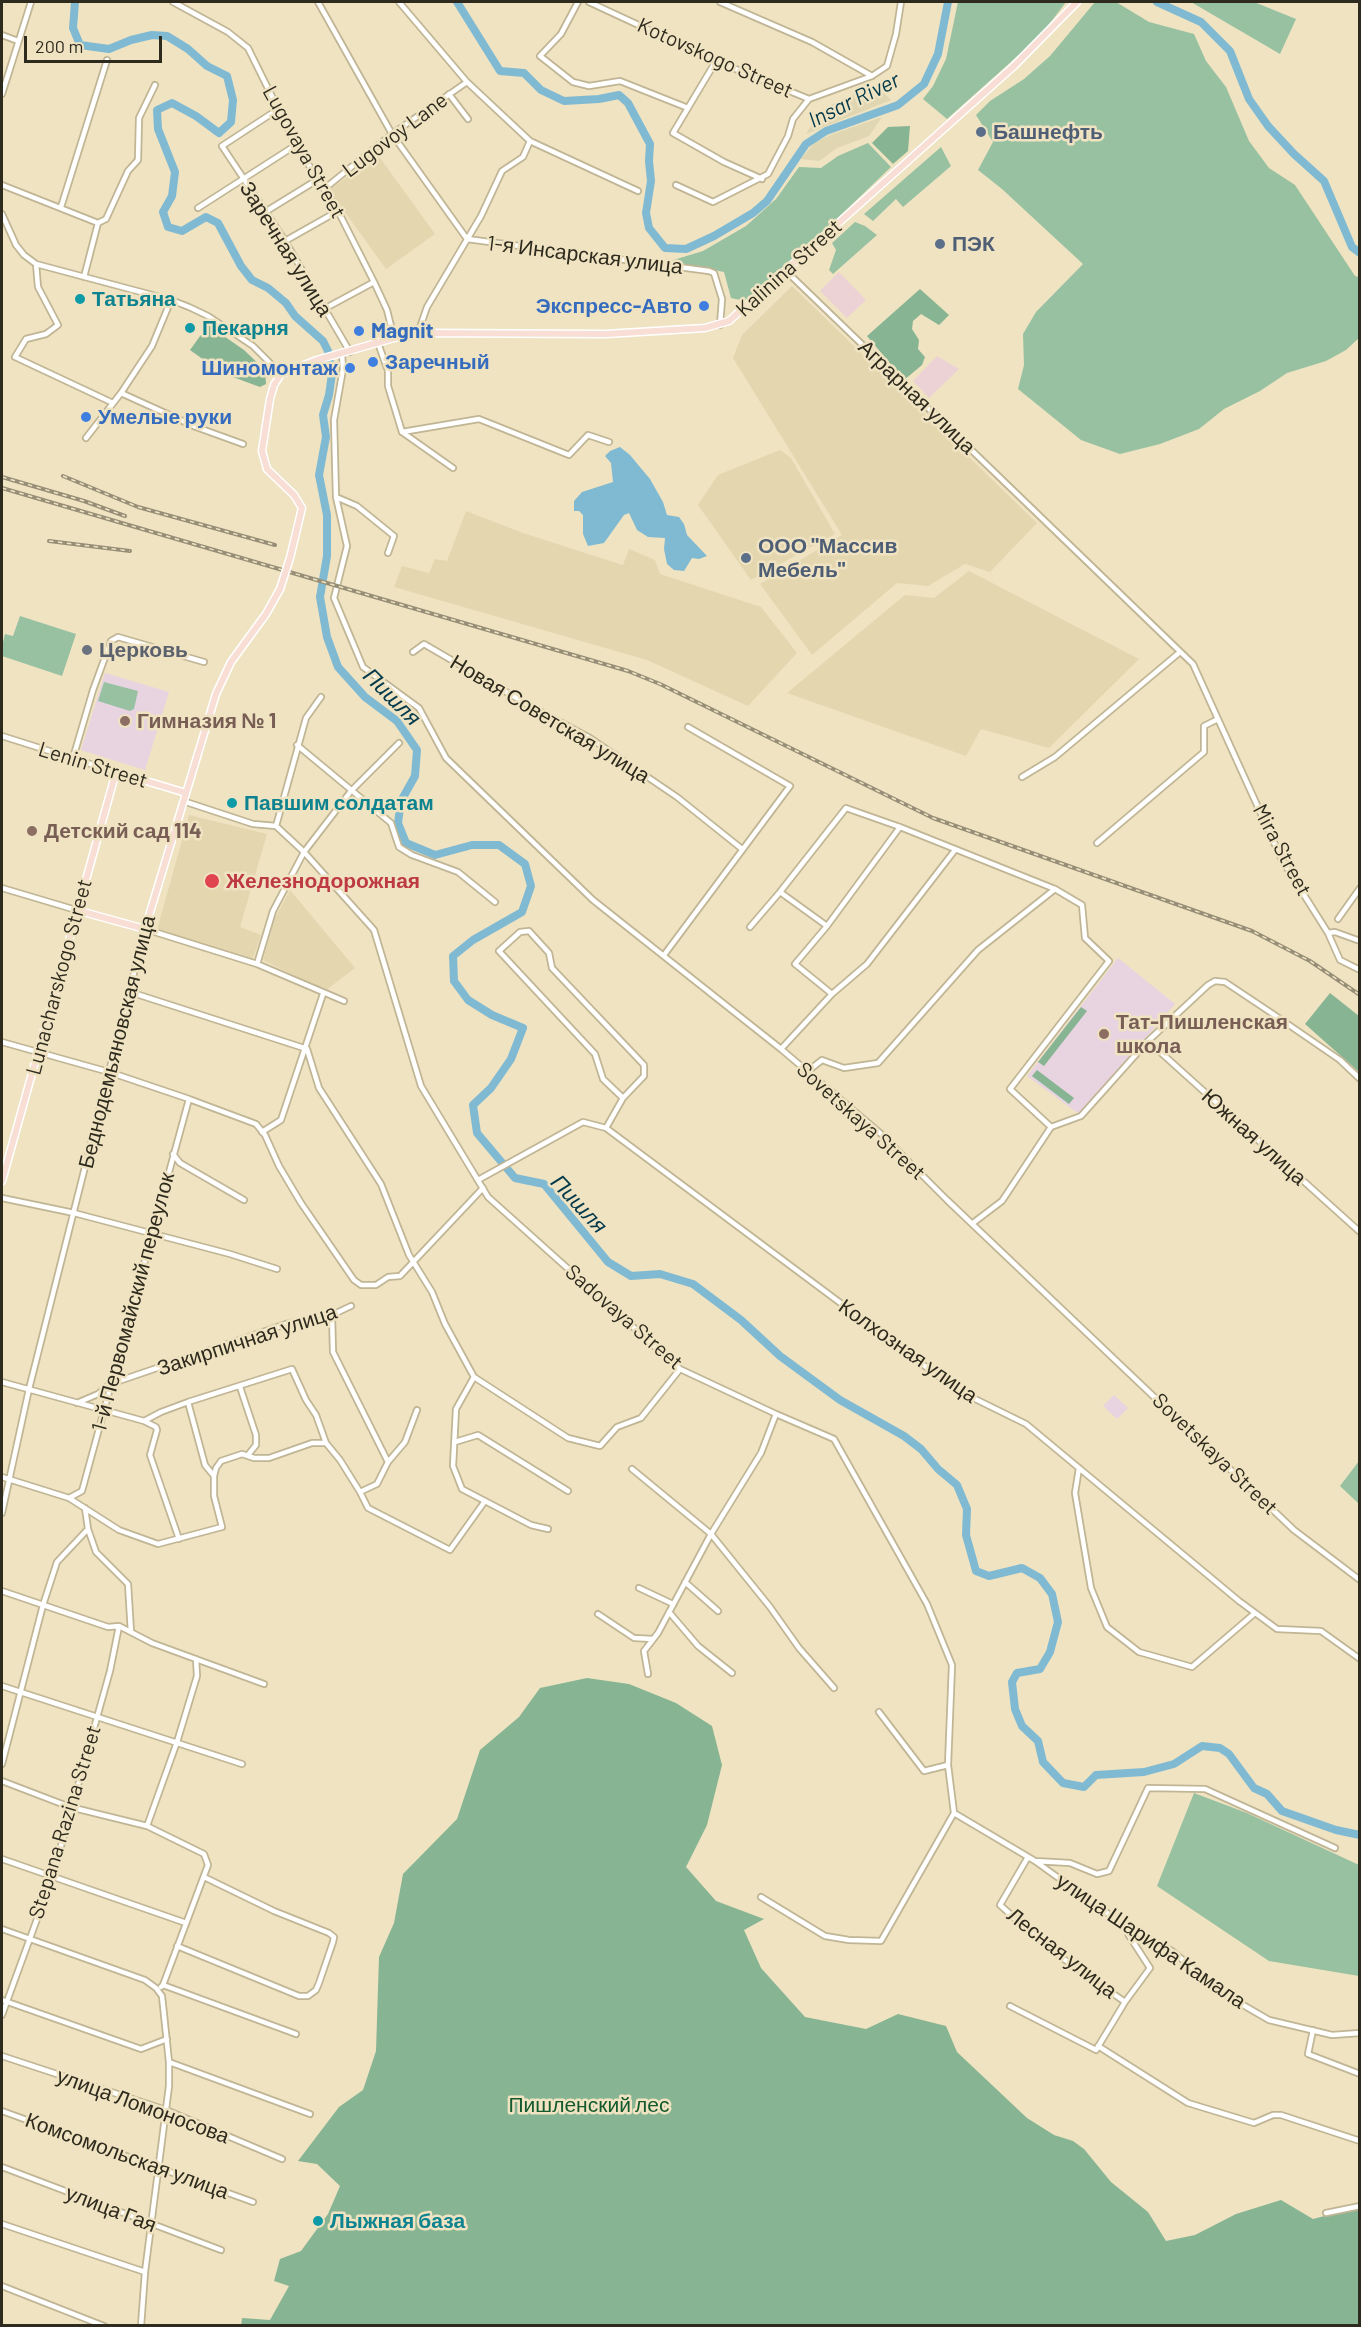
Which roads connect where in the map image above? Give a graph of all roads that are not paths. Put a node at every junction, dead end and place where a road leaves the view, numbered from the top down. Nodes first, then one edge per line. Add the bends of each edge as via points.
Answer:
1 (31, 2) edge
2 (173, 2) edge
3 (318, 2) edge
4 (399, 2) edge
5 (578, 2) edge
6 (589, 2) edge
7 (720, 2) edge
8 (901, 2) edge
9 (1077, 2) edge
10 (596, 3) edge
11 (2, 34) edge
12 (18, 41) junction
13 (107, 60) dead end
14 (716, 61) junction
15 (872, 76) junction
16 (467, 82) junction
17 (155, 85) dead end
18 (2, 94) edge
19 (449, 94) junction
20 (808, 99) junction
21 (688, 108) junction
22 (277, 110) junction
23 (468, 119) dead end
24 (392, 134) junction
25 (530, 141) junction
26 (296, 145) junction
27 (243, 179) junction
28 (762, 179) junction
29 (317, 180) junction
30 (2, 185) edge
31 (676, 185) dead end
32 (322, 187) junction
33 (638, 191) dead end
34 (61, 207) junction
35 (198, 208) dead end
36 (338, 211) junction
37 (265, 212) junction
38 (2, 214) edge
39 (98, 223) junction
40 (467, 239) junction
41 (285, 242) junction
42 (36, 264) junction
43 (786, 271) junction
44 (84, 278) junction
45 (374, 282) junction
46 (171, 300) junction
47 (324, 309) junction
48 (720, 325) junction
49 (418, 333) junction
50 (394, 338) junction
51 (378, 343) junction
52 (350, 352) junction
53 (339, 354) junction
54 (281, 374) junction
55 (121, 393) junction
56 (113, 403) junction
57 (402, 432) junction
58 (86, 438) dead end
59 (609, 442) dead end
60 (243, 444) dead end
61 (453, 468) dead end
62 (336, 496) junction
63 (388, 553) dead end
64 (413, 652) dead end
65 (1180, 652) junction
66 (204, 662) dead end
67 (321, 697) dead end
68 (1218, 718) junction
69 (688, 727) dead end
70 (2, 736) edge
71 (399, 743) dead end
72 (297, 745) junction
73 (73, 759) junction
74 (116, 772) junction
75 (1022, 777) dead end
76 (351, 791) junction
77 (186, 793) junction
78 (183, 801) junction
79 (276, 826) junction
80 (900, 828) junction
81 (1097, 843) dead end
82 (742, 849) junction
83 (956, 850) junction
84 (304, 852) junction
85 (2, 888) edge
86 (1359, 888) edge
87 (1055, 889) junction
88 (780, 892) junction
89 (495, 902) dead end
90 (76, 910) junction
91 (1338, 919) dead end
92 (827, 926) junction
93 (750, 927) dead end
94 (145, 930) junction
95 (1328, 933) junction
96 (1359, 941) edge
97 (664, 955) junction
98 (256, 964) junction
99 (1359, 970) edge
100 (130, 992) junction
101 (323, 993) junction
102 (832, 994) junction
103 (344, 1001) dead end
104 (1148, 1041) junction
105 (2, 1042) edge
106 (304, 1048) junction
107 (781, 1049) junction
108 (38, 1053) junction
109 (807, 1071) junction
110 (109, 1072) junction
111 (1359, 1079) edge
112 (623, 1098) junction
113 (189, 1099) junction
114 (1051, 1127) junction
115 (606, 1128) junction
116 (262, 1132) junction
117 (173, 1154) junction
118 (478, 1180) junction
119 (2, 1181) edge
120 (483, 1188) junction
121 (2, 1198) edge
122 (244, 1200) dead end
123 (74, 1213) junction
124 (973, 1223) junction
125 (1359, 1232) edge
126 (152, 1233) junction
127 (412, 1262) junction
128 (277, 1269) dead end
129 (351, 1306) dead end
130 (332, 1315) junction
131 (680, 1369) junction
132 (474, 1377) junction
133 (2, 1382) edge
134 (110, 1384) junction
135 (240, 1387) junction
136 (30, 1389) junction
137 (188, 1402) junction
138 (77, 1403) junction
139 (103, 1410) junction
140 (417, 1410) dead end
141 (776, 1414) junction
142 (144, 1421) junction
143 (326, 1443) junction
144 (454, 1443) junction
145 (248, 1455) junction
146 (388, 1462) junction
147 (1079, 1468) junction
148 (632, 1469) dead end
149 (214, 1476) junction
150 (2, 1477) edge
151 (11, 1479) junction
152 (568, 1491) dead end
153 (360, 1492) junction
154 (69, 1498) junction
155 (485, 1501) junction
156 (84, 1507) junction
157 (2, 1513) edge
158 (88, 1529) junction
159 (548, 1529) dead end
160 (711, 1534) junction
161 (179, 1539) junction
162 (1359, 1580) edge
163 (685, 1582) junction
164 (639, 1588) dead end
165 (2, 1591) edge
166 (674, 1604) junction
167 (43, 1605) junction
168 (718, 1611) dead end
169 (669, 1612) junction
170 (1255, 1612) junction
171 (598, 1614) dead end
172 (119, 1626) junction
173 (131, 1632) junction
174 (653, 1639) junction
175 (196, 1659) junction
176 (1359, 1659) edge
177 (732, 1673) dead end
178 (648, 1674) dead end
179 (264, 1684) dead end
180 (2, 1686) edge
181 (834, 1688) dead end
182 (21, 1692) junction
183 (879, 1712) dead end
184 (96, 1717) junction
185 (177, 1742) junction
186 (2, 1764) edge
187 (242, 1764) dead end
188 (948, 1765) junction
189 (2, 1781) edge
190 (70, 1807) junction
191 (954, 1813) junction
192 (147, 1826) junction
193 (1335, 1848) dead end
194 (1028, 1857) junction
195 (2, 1859) edge
196 (1035, 1862) junction
197 (52, 1878) junction
198 (204, 1878) junction
199 (761, 1897) dead end
200 (186, 1923) junction
201 (1129, 1928) junction
202 (2, 1929) edge
203 (29, 1939) junction
204 (177, 1946) junction
205 (163, 1985) junction
206 (157, 1989) junction
207 (4, 2000) edge
208 (1125, 2002) junction
209 (1010, 2006) dead end
210 (2, 2015) edge
211 (1313, 2030) junction
212 (1359, 2033) edge
213 (296, 2034) dead end
214 (167, 2039) junction
215 (1098, 2046) junction
216 (2, 2056) edge
217 (169, 2062) junction
218 (1359, 2074) edge
219 (166, 2110) junction
220 (2, 2111) edge
221 (310, 2114) dead end
222 (1359, 2141) edge
223 (282, 2159) dead end
224 (2, 2167) edge
225 (159, 2168) junction
226 (253, 2202) dead end
227 (1359, 2206) edge
228 (1326, 2213) dead end
229 (2, 2224) edge
230 (152, 2224) junction
231 (221, 2250) dead end
232 (146, 2272) junction
233 (2, 2286) edge
234 (105, 2325) edge
235 (141, 2325) edge

1 - 12 street
2 - 22 street, Lugovaya Street via 228,32 248,48
3 - 24 street, 1-я Инсарская улица
4 - 16 street
5 - 21 street via 561,34 540,56 573,82 589,86 620,81
6 - 10 street, Kotovskogo Street
7 - 15 street via 812,42
8 - 15 street via 887,66
9 - 43 main road, Kalinina Street via 1014,66
10 - 14 street, Kotovskogo Street
11 - 12 street
12 - 18 street
13 - 34 street
14 - 20 street, Kotovskogo Street
14 - 21 street
15 - 20 street
16 - 19 street, Lugovoy Lane
16 - 25 street
17 - 39 street via 139,118 138,160 128,171 106,219
19 - 23 street
19 - 24 street, Lugovoy Lane
20 - 28 street via 794,119 776,162
21 - 28 street via 673,133
22 - 26 street, Lugovaya Street
22 - 27 street, Заречная улица via 222,146
24 - 32 street, Lugovoy Lane
24 - 40 street, 1-я Инсарская улица
25 - 33 street
25 - 40 street via 523,157 502,171
26 - 27 street
26 - 29 street, Lugovaya Street
27 - 35 street
27 - 37 street, Заречная улица
28 - 31 street via 713,202
29 - 32 street, Lugovaya Street
29 - 37 street
30 - 34 street
32 - 36 street, Lugovaya Street
34 - 39 street
36 - 41 street
36 - 45 street, Lugovaya Street
37 - 41 street, Заречная улица
38 - 42 street via 16,244
39 - 44 street
40 - 48 street, 1-я Инсарская улица via 709,271 714,273 722,300
40 - 49 street via 427,308
41 - 47 street, Заречная улица
42 - 44 street
42 - 56 street via 38,287 58,326 26,339 15,357
43 - 48 main road, Kalinina Street via 740,313
43 - 65 street, Аграрная улица
44 - 46 street
45 - 47 street
45 - 50 street, Lugovaya Street
46 - 54 street via 208,316 253,346
46 - 55 street via 152,346
47 - 52 street, Заречная улица
48 - 49 main road, Kalinina Street via 648,333
49 - 50 main road, Kalinina Street
50 - 51 main road, Kalinina Street
51 - 52 main road, Kalinina Street
51 - 57 street
52 - 53 main road, Kalinina Street
53 - 54 main road, Kalinina Street
53 - 62 street via 343,369 334,420
54 - 77 main road, Беднодемьяновская улица, bridge via 270,399 262,451 267,469 302,508 280,590 231,662 219,687
55 - 56 street
55 - 60 street
56 - 58 street
57 - 59 street via 479,419 569,455 588,435
57 - 61 street
62 - 63 street via 357,506 394,536
62 - 97 street, Sovetskaya Street via 347,546 334,598 363,667 419,708 446,758 593,900
64 - 82 street, Новая Советская улица via 424,644 590,738 677,797
65 - 68 street, Mira Street via 1193,664
65 - 75 street via 1055,757
66 - 73 street via 118,637 111,640
67 - 72 street via 306,718
68 - 81 street via 1204,726 1204,752
68 - 95 street, Mira Street via 1282,860
69 - 82 street via 790,786
70 - 73 street, Lenin Street
71 - 76 street
72 - 76 street
72 - 79 street
73 - 74 street, Lenin Street
74 - 77 main road, Lenin Street
74 - 90 main road, Lunacharskogo Street
76 - 84 street
76 - 89 street via 391,823 399,847 458,872
77 - 78 main road, Беднодемьяновская улица
78 - 79 street via 253,824
78 - 94 main road, Беднодемьяновская улица
79 - 84 street, Sadovaya Street
80 - 83 street
80 - 88 street via 846,808
80 - 92 street
82 - 97 street
83 - 87 street
83 - 102 street via 867,964
84 - 98 street via 273,911
84 - 118 street, Sadovaya Street via 374,930 421,1086
85 - 90 street
86 - 91 street
87 - 109 street via 978,950 878,1063 844,1068 822,1060
87 - 114 street via 1082,905 1085,938 1109,961 1011,1089
88 - 92 street
88 - 93 street
90 - 94 main road
90 - 108 main road, Lunacharskogo Street
92 - 102 street via 795,964
94 - 98 street
94 - 100 street, Беднодемьяновская улица
95 - 96 street
95 - 99 street, Mira Street via 1340,960
97 - 107 street, Sovetskaya Street
98 - 101 street
100 - 106 street
100 - 110 street, Беднодемьяновская улица
101 - 103 street
101 - 106 street
102 - 107 street
104 - 111 street via 1208,985 1225,982 1340,1060
104 - 114 street via 1081,1116
104 - 125 street, Южная улица
105 - 108 street
106 - 116 street via 281,1120
106 - 127 street via 320,1088 381,1184
107 - 109 street, Sovetskaya Street
108 - 110 street
108 - 119 main road, Lunacharskogo Street
109 - 124 street, Sovetskaya Street via 880,1133
110 - 113 street
110 - 123 street, Беднодемьяновская улица
112 - 112 street via 603,1078 595,1054 499,951 520,933 529,931 549,953 552,968 644,1065 644,1076
112 - 115 street
113 - 116 street via 256,1124
113 - 117 street, 1-й Первомайский переулок
114 - 124 street via 1002,1201
115 - 118 street via 583,1122
115 - 147 street, Колхозная улица via 957,1390 1026,1424
116 - 127 street via 301,1203 354,1280 361,1285 376,1285 388,1277 400,1276
117 - 122 street via 180,1163
117 - 126 street, 1-й Первомайский переулок
118 - 120 street, Sadovaya Street
120 - 127 street
120 - 131 street, Sadovaya Street via 488,1197
121 - 123 street
123 - 126 street
123 - 136 street, Беднодемьяновская улица
124 - 162 street, Sovetskaya Street via 1294,1530
126 - 128 street
126 - 134 street, 1-й Первомайский переулок
127 - 132 street via 432,1292
129 - 130 street, Закирпичная улица
130 - 134 street, Закирпичная улица via 286,1324
130 - 146 street via 333,1352
131 - 132 street via 641,1418 617,1427 600,1446 568,1438
131 - 141 street, Sadovaya Street
132 - 144 street via 456,1409
133 - 136 street
134 - 138 street, Закирпичная улица
134 - 139 street, 1-й Первомайский переулок
135 - 137 street
135 - 143 street via 292,1369
135 - 145 street via 256,1435 256,1445
136 - 138 street
136 - 151 street, Беднодемьяновская улица
137 - 142 street
137 - 149 street via 205,1465
138 - 139 street
139 - 142 street
139 - 154 street, 1-й Первомайский переулок via 82,1491
140 - 146 street via 405,1442
141 - 160 street via 761,1454
141 - 188 street, Sadovaya Street via 834,1439 927,1604 952,1665
142 - 161 street via 157,1430 150,1455
143 - 145 street via 312,1443 269,1458
143 - 153 street
144 - 152 street via 478,1435
144 - 155 street via 453,1466 462,1489
145 - 149 street via 221,1461
146 - 153 street via 377,1484
147 - 170 street, Колхозная улица
147 - 170 street via 1074,1493 1091,1588 1107,1627 1139,1652 1192,1667
148 - 160 street
149 - 161 street via 214,1496 222,1527
150 - 151 street
151 - 154 street
151 - 157 street, Беднодемьяновская улица
153 - 155 street via 369,1508 450,1550
154 - 156 street
155 - 159 street via 531,1525
156 - 158 street
156 - 161 street via 118,1530 158,1544
158 - 167 street via 57,1562
158 - 173 street via 96,1552 128,1584
160 - 163 street
160 - 181 street
163 - 166 street
163 - 168 street
164 - 166 street
165 - 167 street
166 - 169 street
167 - 172 street via 108,1627
167 - 182 street
169 - 174 street
169 - 177 street via 698,1646
170 - 176 street, Колхозная улица via 1277,1629 1321,1631
171 - 174 street via 634,1638
172 - 173 street
172 - 184 street, Stepana Razina Street
173 - 175 street
174 - 178 street via 644,1650
175 - 179 street
175 - 185 street via 196,1676
180 - 182 street
182 - 184 street
182 - 186 street
183 - 188 street via 924,1771
184 - 185 street
184 - 190 street, Stepana Razina Street
185 - 187 street
185 - 192 street
188 - 191 street, Sadovaya Street
189 - 190 street
190 - 192 street
190 - 197 street, Stepana Razina Street
191 - 194 street, улица Шарифа Камала
191 - 199 street via 881,1941 825,1936
192 - 198 street via 204,1854 208,1865
193 - 196 street via 1204,1789 1148,1788 1108,1870 1097,1874 1070,1863
194 - 196 street, улица Шарифа Камала
194 - 208 street, Лесная улица via 1000,1905 1048,1948
195 - 197 street
196 - 201 street, улица Шарифа Камала
197 - 200 street
197 - 203 street, Stepana Razina Street
198 - 200 street
198 - 204 street via 329,1933 333,1942 319,1983 308,1996 299,1996
200 - 204 street
201 - 208 street, Лесная улица via 1128,1934 1150,1968
201 - 211 street, улица Шарифа Камала via 1172,1951 1224,1994 1269,2020
202 - 203 street
203 - 206 street via 145,1980
203 - 207 street, Stepana Razina Street
204 - 205 street
205 - 206 street
205 - 213 street
206 - 214 street via 165,2009
207 - 210 street, Stepana Razina Street
207 - 214 street via 141,2049
208 - 215 street
209 - 215 street via 1096,2050
211 - 212 street, улица Шарифа Камала via 1332,2035
211 - 218 street via 1308,2054
214 - 217 street
215 - 222 street via 1188,2103 1254,2123 1281,2115
216 - 219 street, улица Ломоносова
217 - 219 street
217 - 221 street
219 - 223 street, улица Ломоносова
219 - 225 street
220 - 225 street, Комсомольская улица
224 - 230 street, улица Гая
225 - 226 street, Комсомольская улица
225 - 230 street
227 - 228 street
229 - 232 street
230 - 231 street, улица Гая
230 - 232 street
232 - 235 street
233 - 234 street

